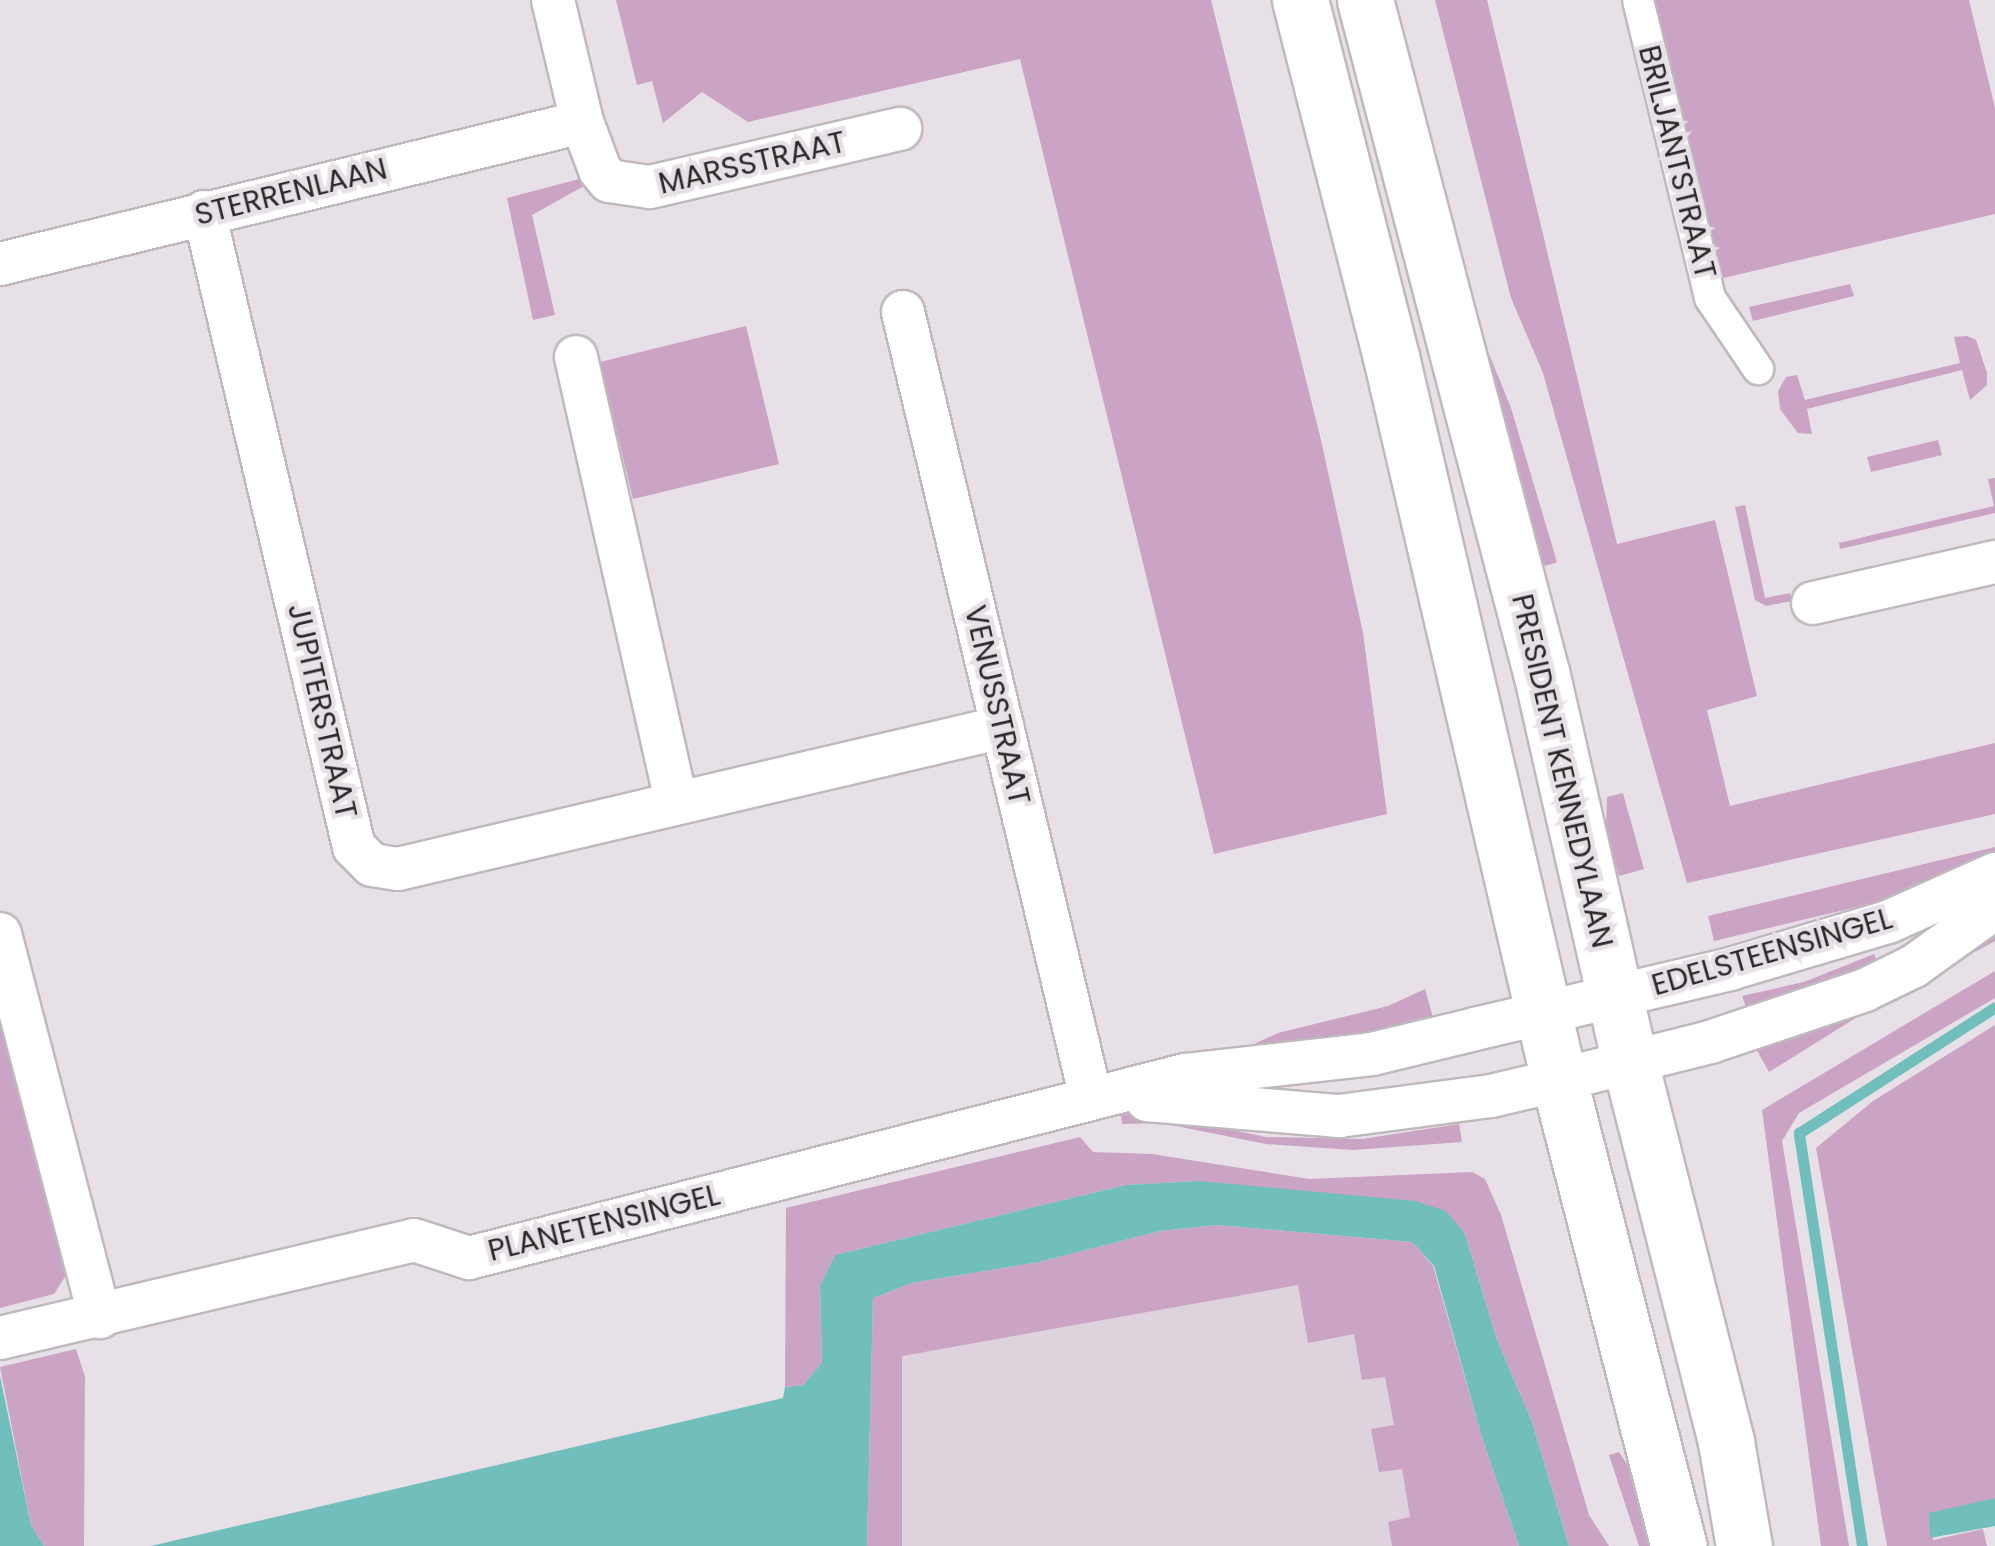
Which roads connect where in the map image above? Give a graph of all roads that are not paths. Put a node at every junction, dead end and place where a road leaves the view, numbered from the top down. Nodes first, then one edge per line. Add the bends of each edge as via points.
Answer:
1 (554, 0) edge
2 (1300, 0) edge
3 (1365, 0) edge
4 (1638, 0) edge
5 (582, 122) junction
6 (900, 130) dead end
7 (204, 212) junction
8 (0, 264) edge
9 (903, 312) dead end
10 (576, 357) dead end
11 (1758, 369) dead end
12 (1995, 562) edge
13 (1813, 602) dead end
14 (1002, 727) junction
15 (676, 802) junction
16 (1995, 874) edge
17 (1995, 908) edge
18 (0, 934) edge
19 (1614, 996) junction
20 (1542, 1012) junction
21 (1630, 1062) junction
22 (1559, 1080) junction
23 (1091, 1098) junction
24 (100, 1317) junction
25 (10, 1336) edge
26 (1680, 1546) edge
27 (1744, 1546) edge

1 - 5 street
2 - 20 main road via 1391,357
3 - 19 main road, PRESIDENT KENNEDYLAAN via 1537,657
4 - 11 street, BRILJANTSTRAAT via 1710,298
5 - 6 street, MARSSTRAAT via 609,181 650,188
5 - 7 street, STERRENLAAN
7 - 8 street, STERRENLAAN
7 - 15 street, JUPITERSTRAAT via 354,846 372,864 398,869
9 - 14 street, VENUSSTRAAT
10 - 15 street
12 - 13 street
14 - 15 street, JUPITERSTRAAT
14 - 23 street, VENUSSTRAAT
16 - 19 street, EDELSTEENSINGEL via 1888,922
17 - 21 street, EDELSTEENSINGEL via 1914,966 1865,990
18 - 24 street
19 - 20 street, EDELSTEENSINGEL
19 - 21 main road, PRESIDENT KENNEDYLAAN
20 - 22 main road
20 - 23 street, PLANETENSINGEL via 1372,1054 1185,1076
21 - 22 street, PLANETENSINGEL
21 - 27 main road, PRESIDENT KENNEDYLAAN via 1726,1442
22 - 23 street, PLANETENSINGEL via 1339,1116
22 - 26 main road
23 - 24 street, PLANETENSINGEL via 469,1258 414,1240
24 - 25 street, PLANETENSINGEL

